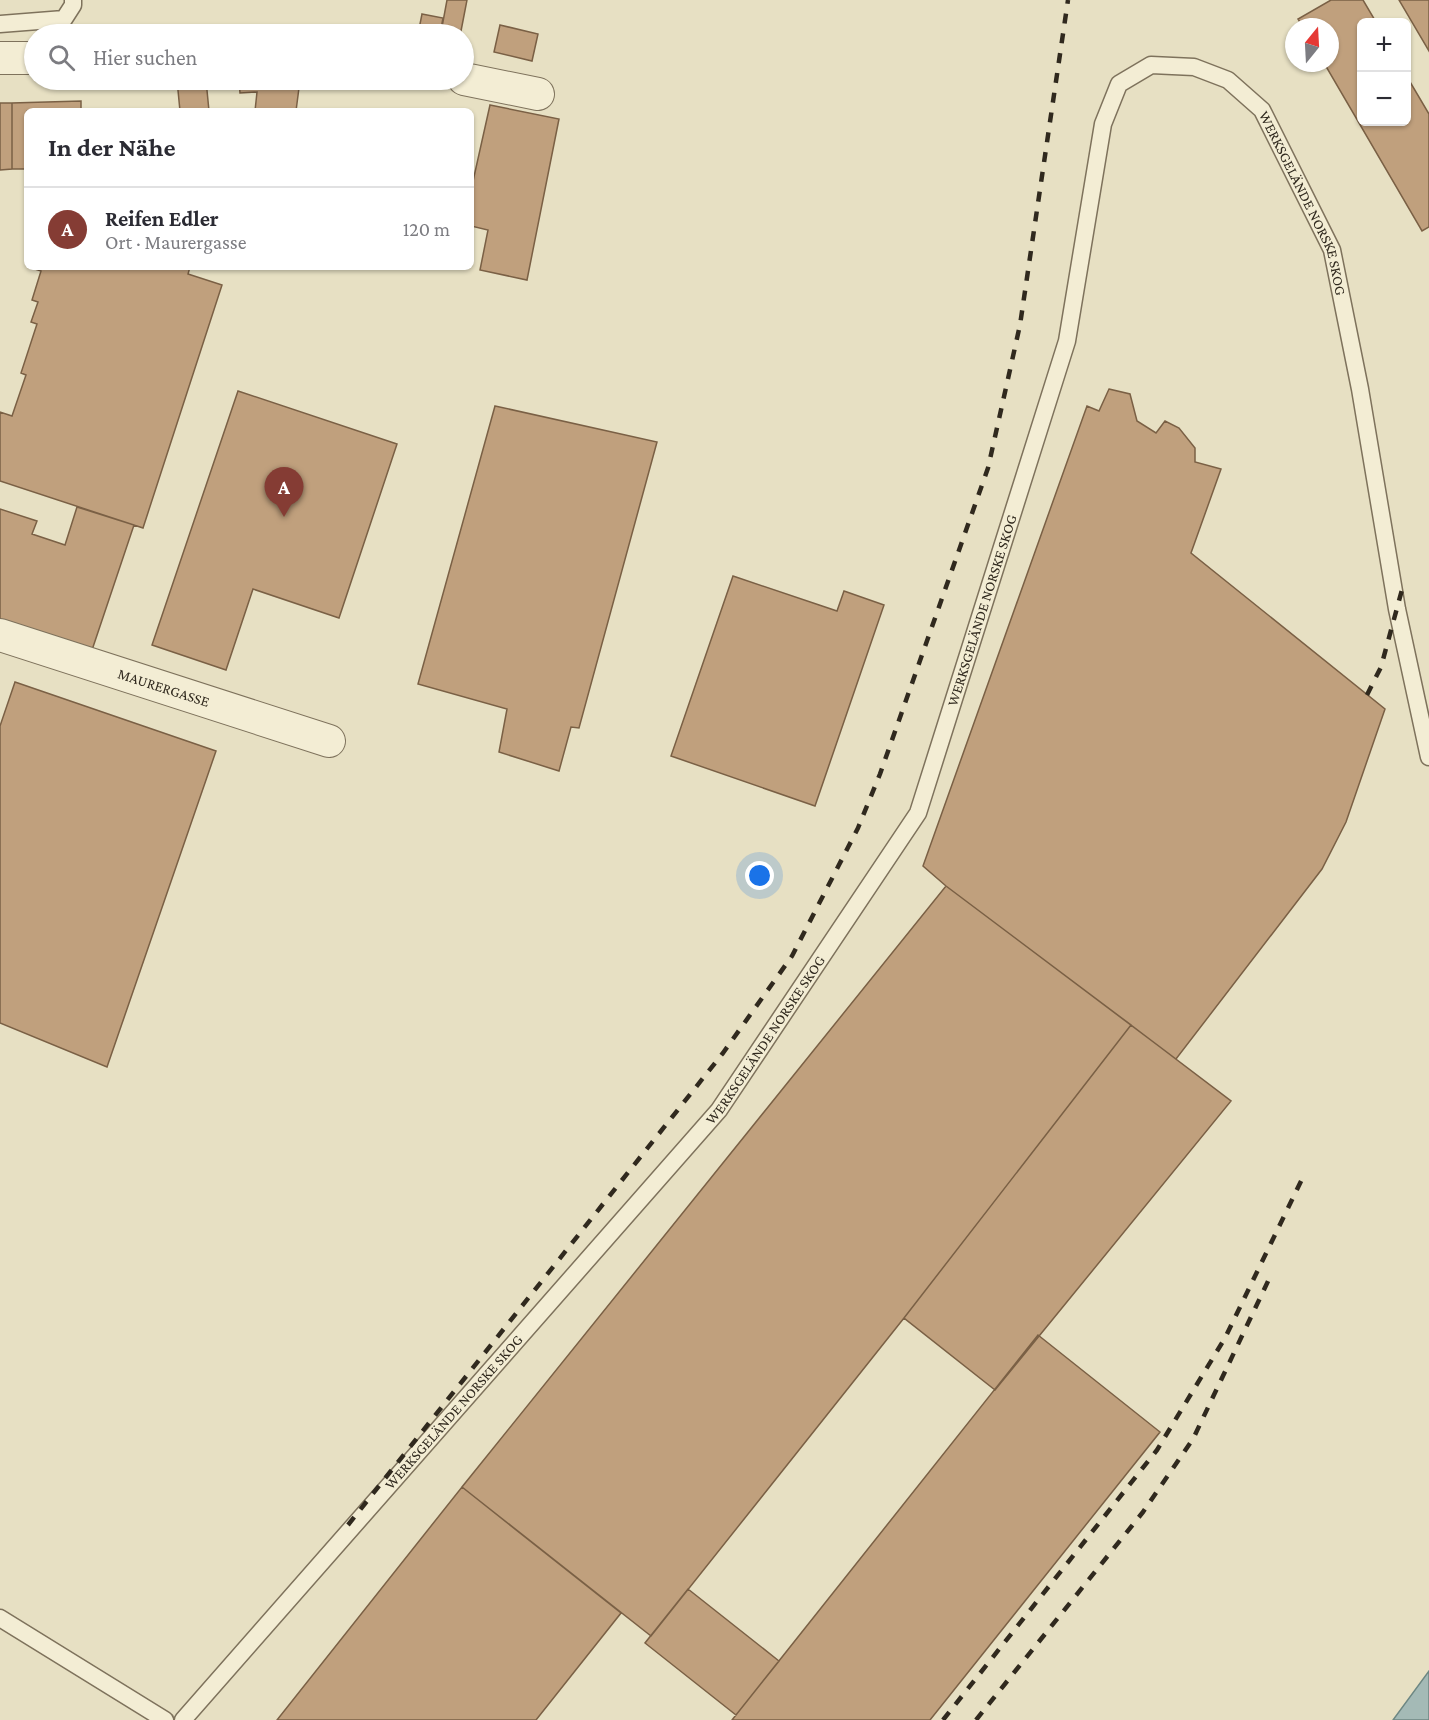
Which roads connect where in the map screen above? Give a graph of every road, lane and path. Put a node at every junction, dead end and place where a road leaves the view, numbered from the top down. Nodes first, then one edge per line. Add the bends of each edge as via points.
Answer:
1 (73, 0) edge
2 (0, 24) edge
3 (0, 58) edge
4 (24, 58) edge
5 (474, 81) edge
6 (538, 94) dead end
7 (0, 635) edge
8 (329, 741) dead end
9 (1429, 757) edge
10 (0, 1618) edge
11 (165, 1720) edge
12 (183, 1720) edge

1 - 2 lane via 64,19
3 - 4 street
5 - 6 street
7 - 8 street, MAURERGASSE
9 - 12 lane, WERKSGELÄNDE NORSKE SKOG via 1396,609 1360,389 1332,250 1262,110 1228,80 1194,67 1151,65 1119,84 1103,124 1067,341 918,813 719,1110
10 - 11 lane

